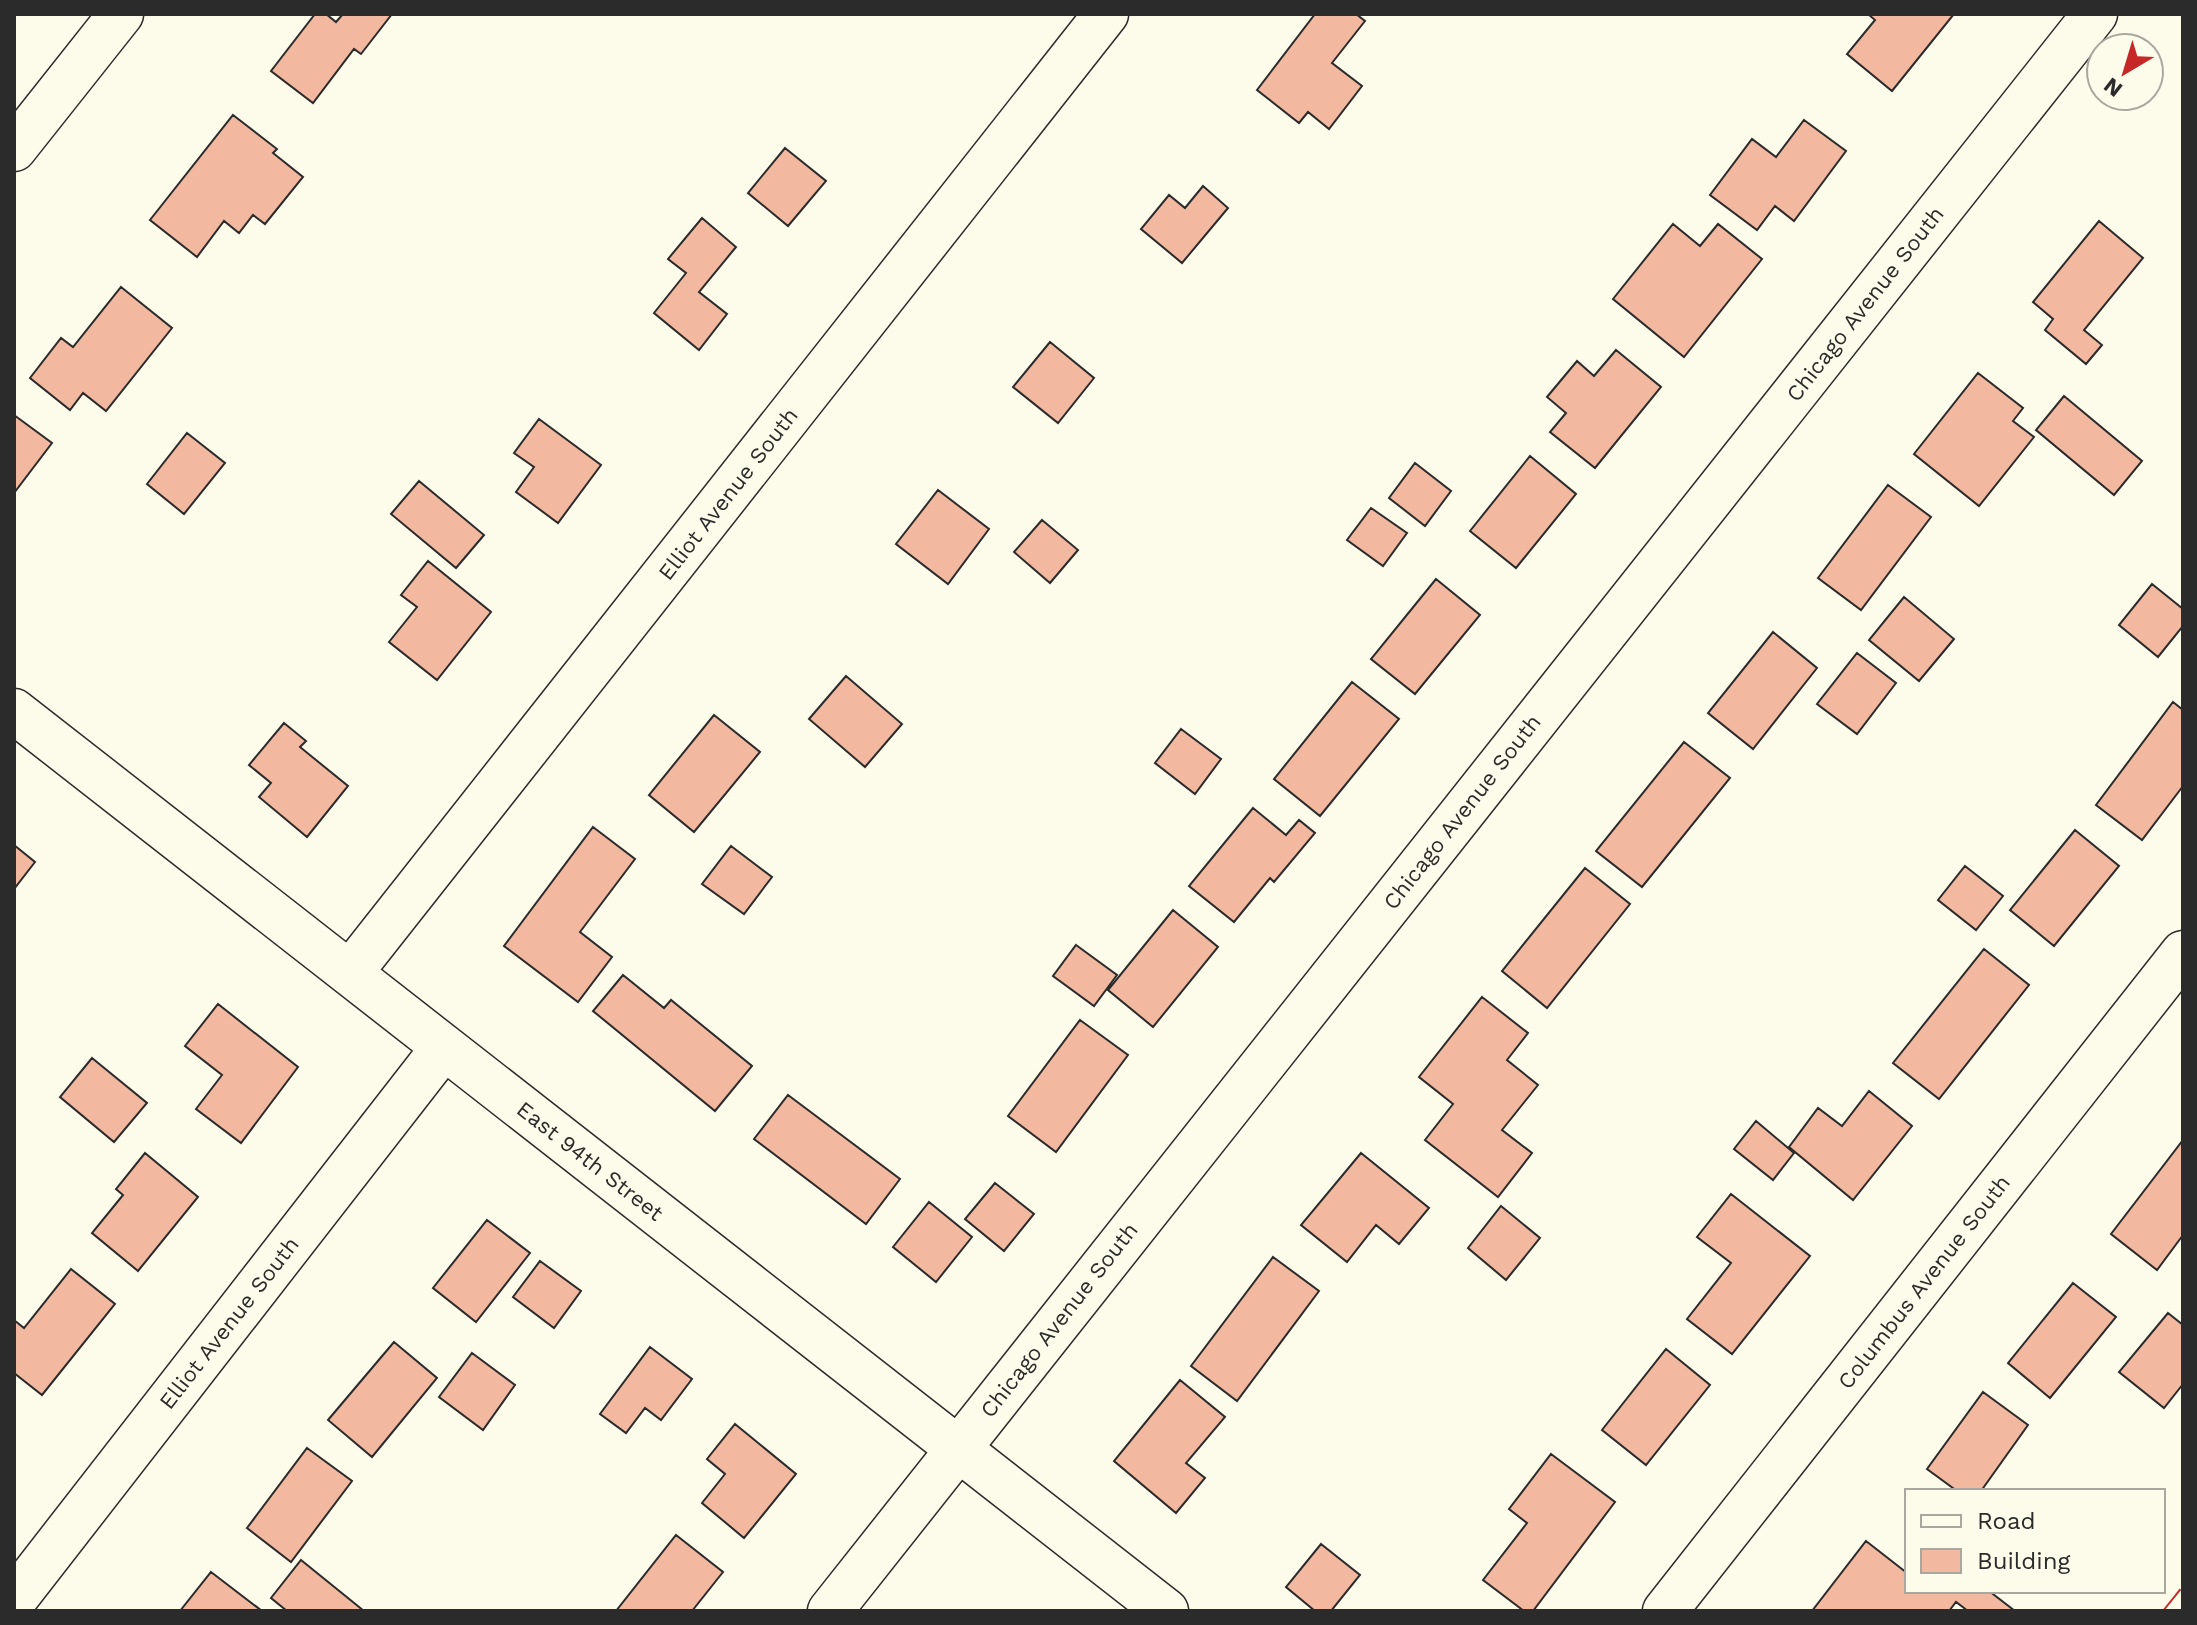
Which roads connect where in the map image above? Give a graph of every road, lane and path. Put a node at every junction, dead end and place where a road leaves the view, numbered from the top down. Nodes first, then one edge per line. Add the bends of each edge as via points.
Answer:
1 (121, 14) edge
2 (1106, 14) edge
3 (2095, 14) edge
4 (14, 149) edge
5 (14, 711) edge
6 (2183, 953) edge
7 (350, 973) junction
8 (444, 1047) junction
9 (957, 1448) junction
10 (14, 1600) edge
11 (830, 1611) edge
12 (1166, 1611) edge
13 (1665, 1611) edge

1 - 4 street
2 - 7 street, Elliot Avenue South
3 - 9 street, Chicago Avenue South
5 - 7 street, East 94th Street
6 - 13 street, Columbus Avenue South
7 - 8 street, East 94th Street
8 - 9 street, East 94th Street
8 - 10 street, Elliot Avenue South
9 - 11 street, Chicago Avenue South
9 - 12 street, East 94th Street

